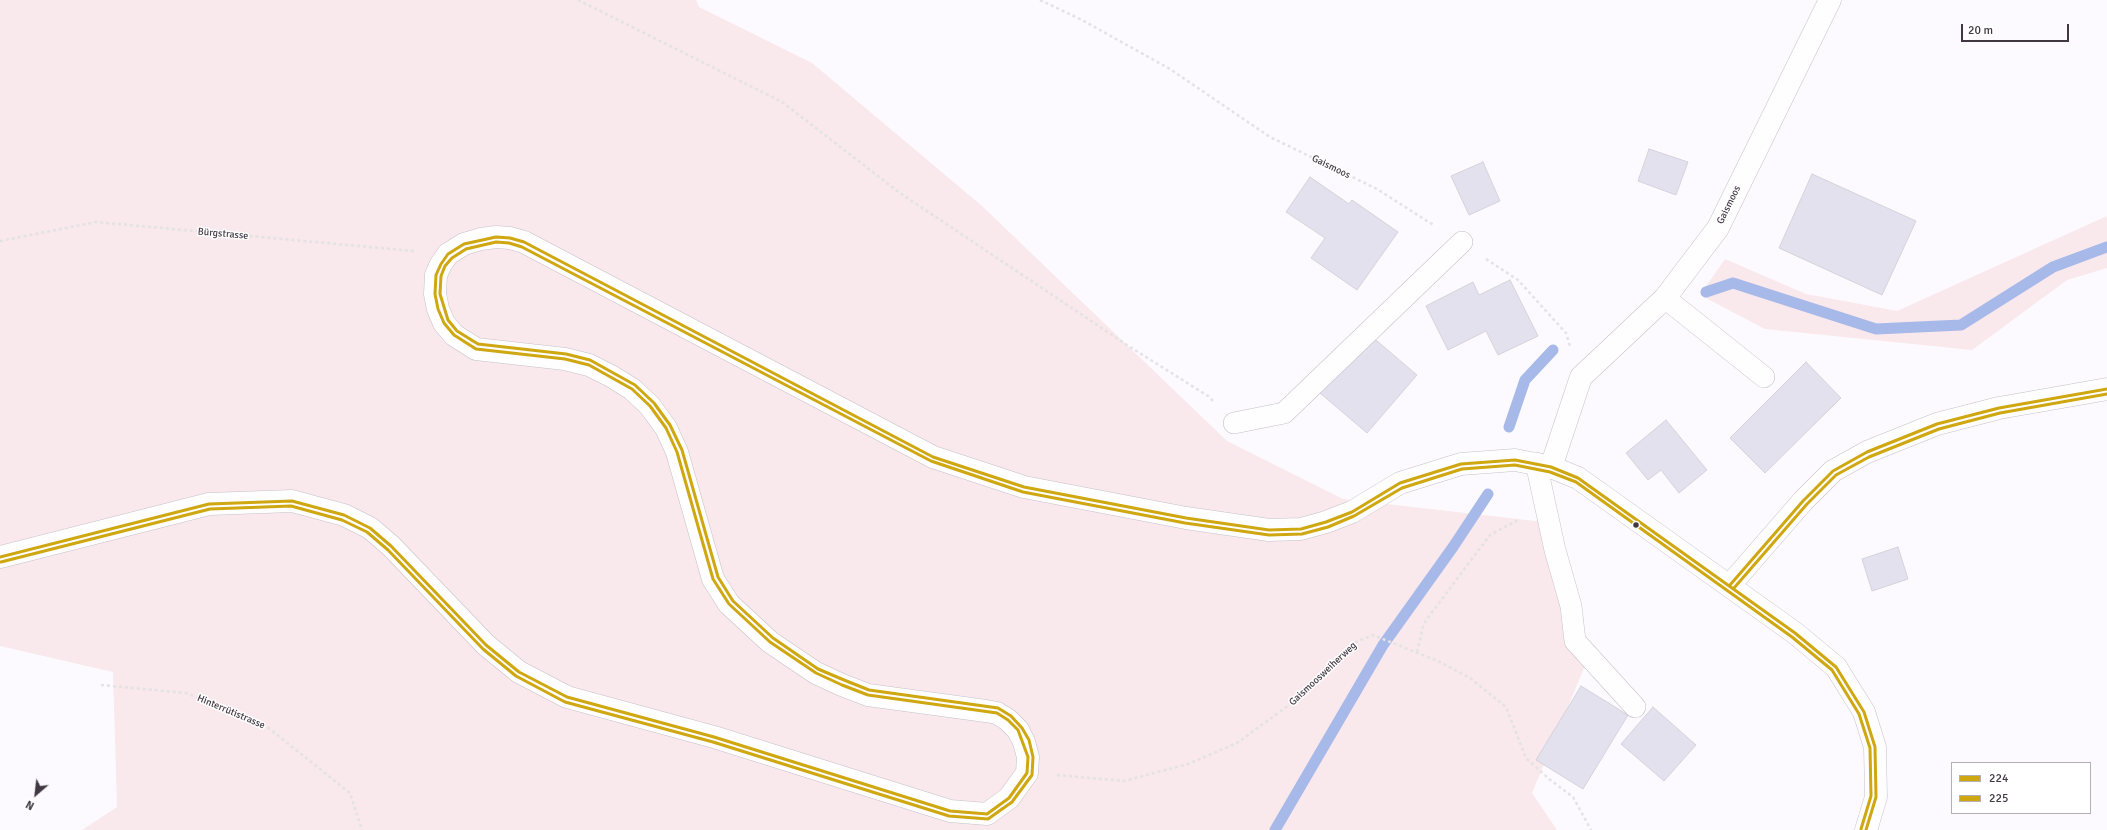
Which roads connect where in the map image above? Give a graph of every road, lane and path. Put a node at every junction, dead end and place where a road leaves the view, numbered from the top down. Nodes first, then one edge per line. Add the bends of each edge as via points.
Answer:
1 (578, 0) edge
2 (1040, 0) edge
3 (1830, 0) edge
4 (0, 241) edge
5 (1462, 242) junction
6 (448, 254) junction
7 (1666, 298) junction
8 (1581, 377) junction
9 (1764, 377) dead end
10 (2107, 389) edge
11 (1234, 423) joint
12 (1544, 465) junction
13 (1546, 507) junction
14 (0, 557) edge
15 (1730, 585) junction
16 (1417, 652) junction
17 (101, 684) dead end
18 (1635, 707) dead end
19 (1027, 773) junction
20 (362, 830) edge
21 (1591, 830) edge
22 (1866, 830) edge

1 - 11 path via 782,102 900,193 1208,396
2 - 5 path, Gaismoos via 1082,20 1170,69 1270,137 1377,189
3 - 7 street, Gaismoos via 1718,228
4 - 6 path, Bürgstrasse via 96,222
5 - 8 path, Gaismoos via 1518,280 1566,333
5 - 11 lane via 1284,414
6 - 12 street via 464,244 481,238 496,237 524,242 933,457 1024,488 1186,518 1268,530 1302,529 1352,512 1400,483 1461,464 1515,460
6 - 19 street via 436,275 435,294 444,323 454,336 476,349 565,359 588,365 627,386 650,406 666,428 677,452 713,579 729,604 748,624 816,673 868,695 997,713 1013,725 1024,742 1028,758
7 - 8 street, Gaismoos
7 - 9 lane
8 - 12 street, Gaismoos
10 - 15 street via 2000,408 1937,424 1867,452 1833,471 1803,501
12 - 13 lane
12 - 15 street via 1578,478
13 - 16 path via 1490,534 1424,623
13 - 18 lane via 1571,606 1575,641
14 - 19 street via 210,504 292,501 344,515 370,528 391,546 486,645 519,672 567,697 714,737 950,812 987,814 1009,798
15 - 22 street via 1836,666 1864,712 1875,747 1876,797
16 - 19 path, Gaismoosweiherweg via 1373,636 1356,642 1300,697 1237,743 1188,764 1124,781
16 - 21 path via 1470,678 1506,706 1526,758 1573,797
17 - 20 path, Hinterrütistrasse via 186,693 266,726 350,793

